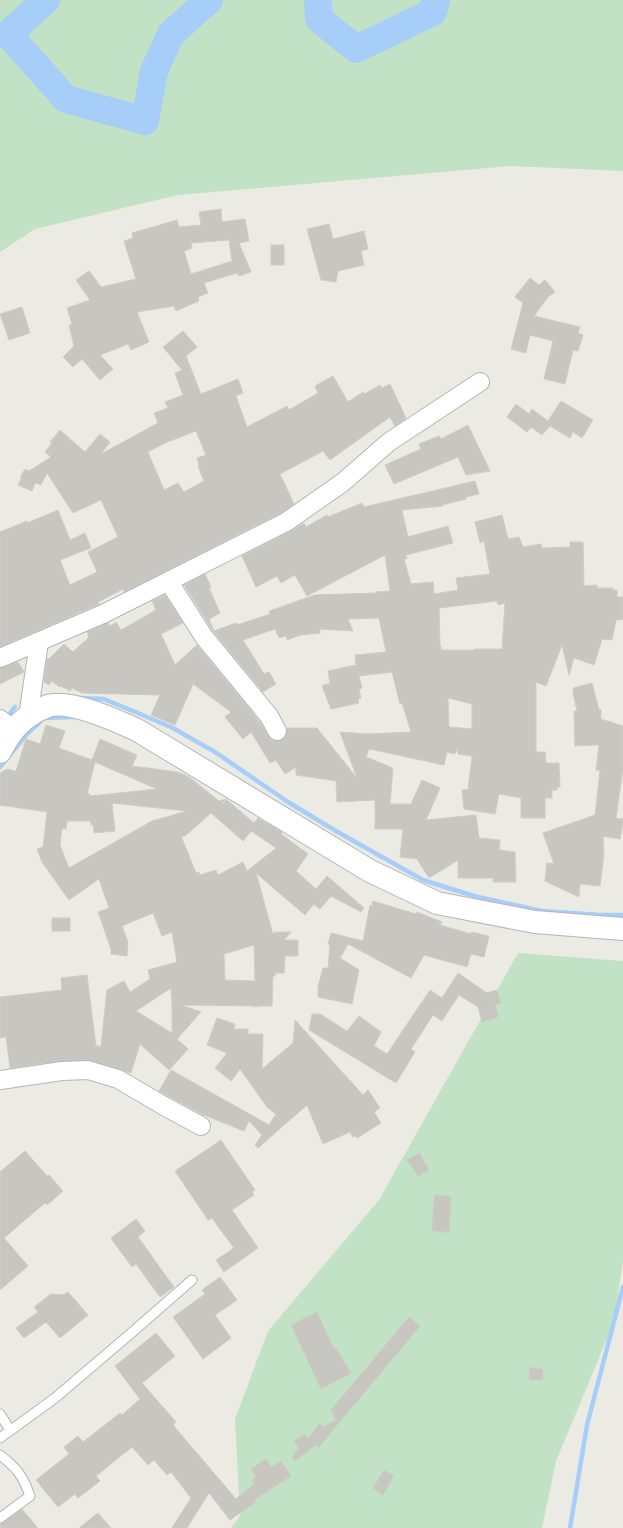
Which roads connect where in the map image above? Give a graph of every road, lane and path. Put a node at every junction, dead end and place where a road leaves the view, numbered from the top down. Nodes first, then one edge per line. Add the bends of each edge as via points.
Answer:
1 (480, 382) dead end
2 (169, 582) junction
3 (39, 642) junction
4 (0, 658) edge
5 (14, 722) edge
6 (277, 731) dead end
7 (0, 752) edge
8 (620, 929) edge
9 (0, 1080) edge
10 (201, 1126) dead end
11 (192, 1280) dead end
12 (0, 1414) edge
13 (10, 1430) junction
14 (0, 1438) edge
15 (0, 1455) edge
16 (0, 1518) edge

1 - 2 street via 389,442 342,483 286,522
2 - 3 street
2 - 6 street via 204,637 269,716
3 - 4 street
3 - 5 street
5 - 7 street
5 - 8 street via 49,705 77,707 103,715 137,730 370,871 437,903 535,922
9 - 10 street via 88,1070 118,1079
11 - 13 lane via 55,1398
12 - 13 lane
13 - 14 lane
15 - 16 lane via 14,1466 25,1481 30,1496

